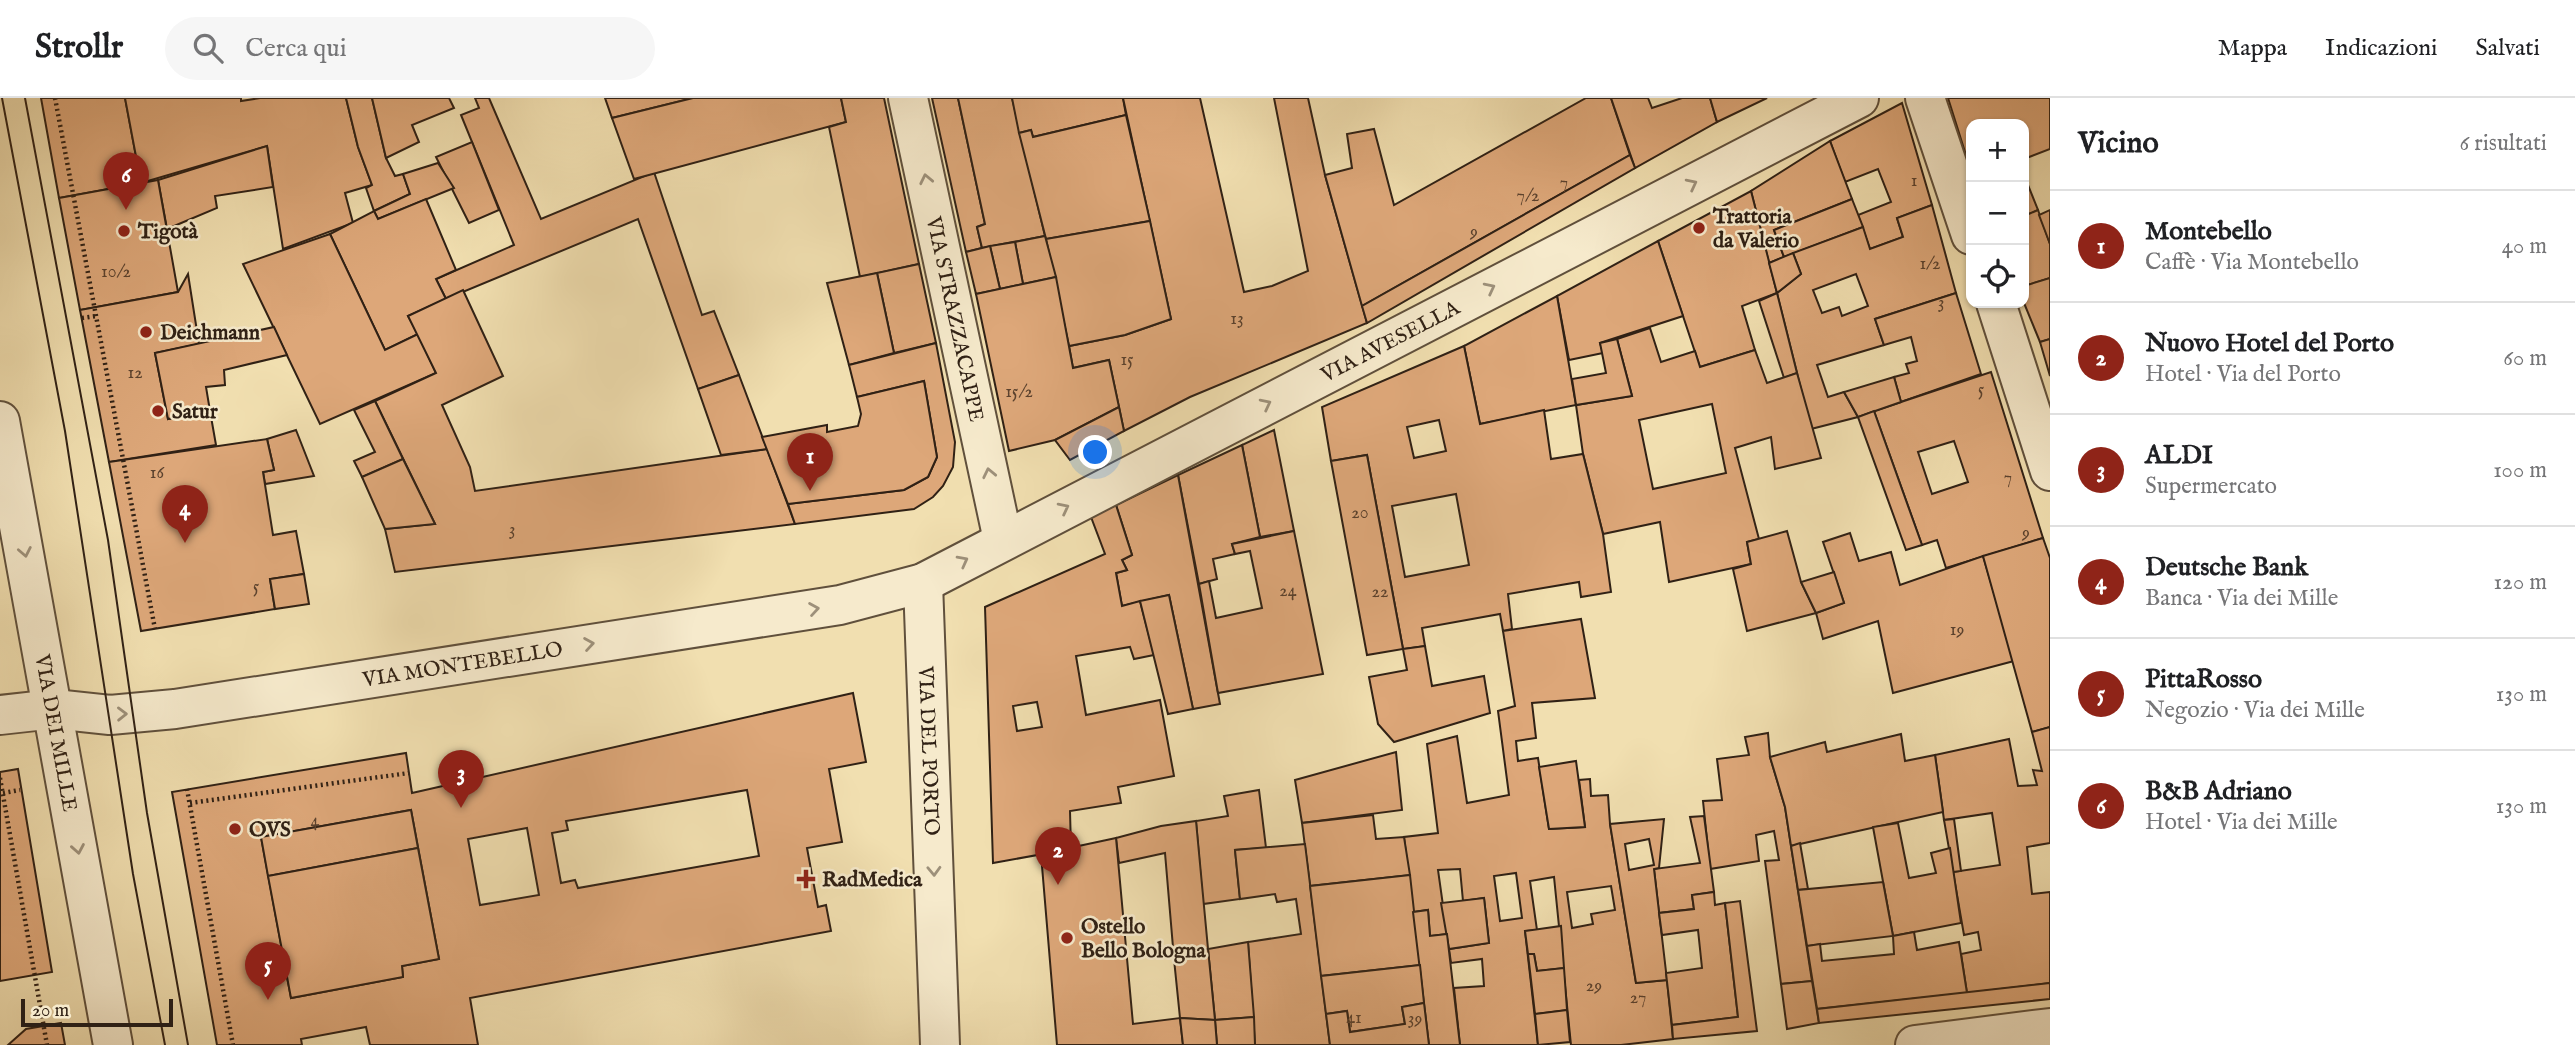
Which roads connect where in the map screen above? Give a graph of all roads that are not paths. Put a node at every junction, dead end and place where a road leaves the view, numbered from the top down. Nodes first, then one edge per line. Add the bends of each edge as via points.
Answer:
1 (908, 98) edge
2 (1859, 98) edge
3 (1925, 98) edge
4 (1966, 220) edge
5 (1998, 308) edge
6 (0, 421) edge
7 (2050, 471) edge
8 (1003, 540) junction
9 (923, 583) junction
10 (54, 709) junction
11 (0, 715) edge
12 (2050, 1028) edge
13 (113, 1045) edge
14 (940, 1045) edge
15 (1914, 1045) edge

8 -> 1 street, VIA STRAZZACAPPE
8 -> 2 street, VIA AVESELLA
3 - 4 street
5 - 7 street
6 -> 10 street, VIA DEI MILLE
9 -> 8 street, VIA AVESELLA
10 -> 9 street, VIA MONTEBELLO via 110,715 175,709 841,605
9 -> 14 street, VIA DEL PORTO
10 - 11 street, VIA MONTEBELLO
10 -> 13 street, VIA DEI MILLE
12 - 15 street

